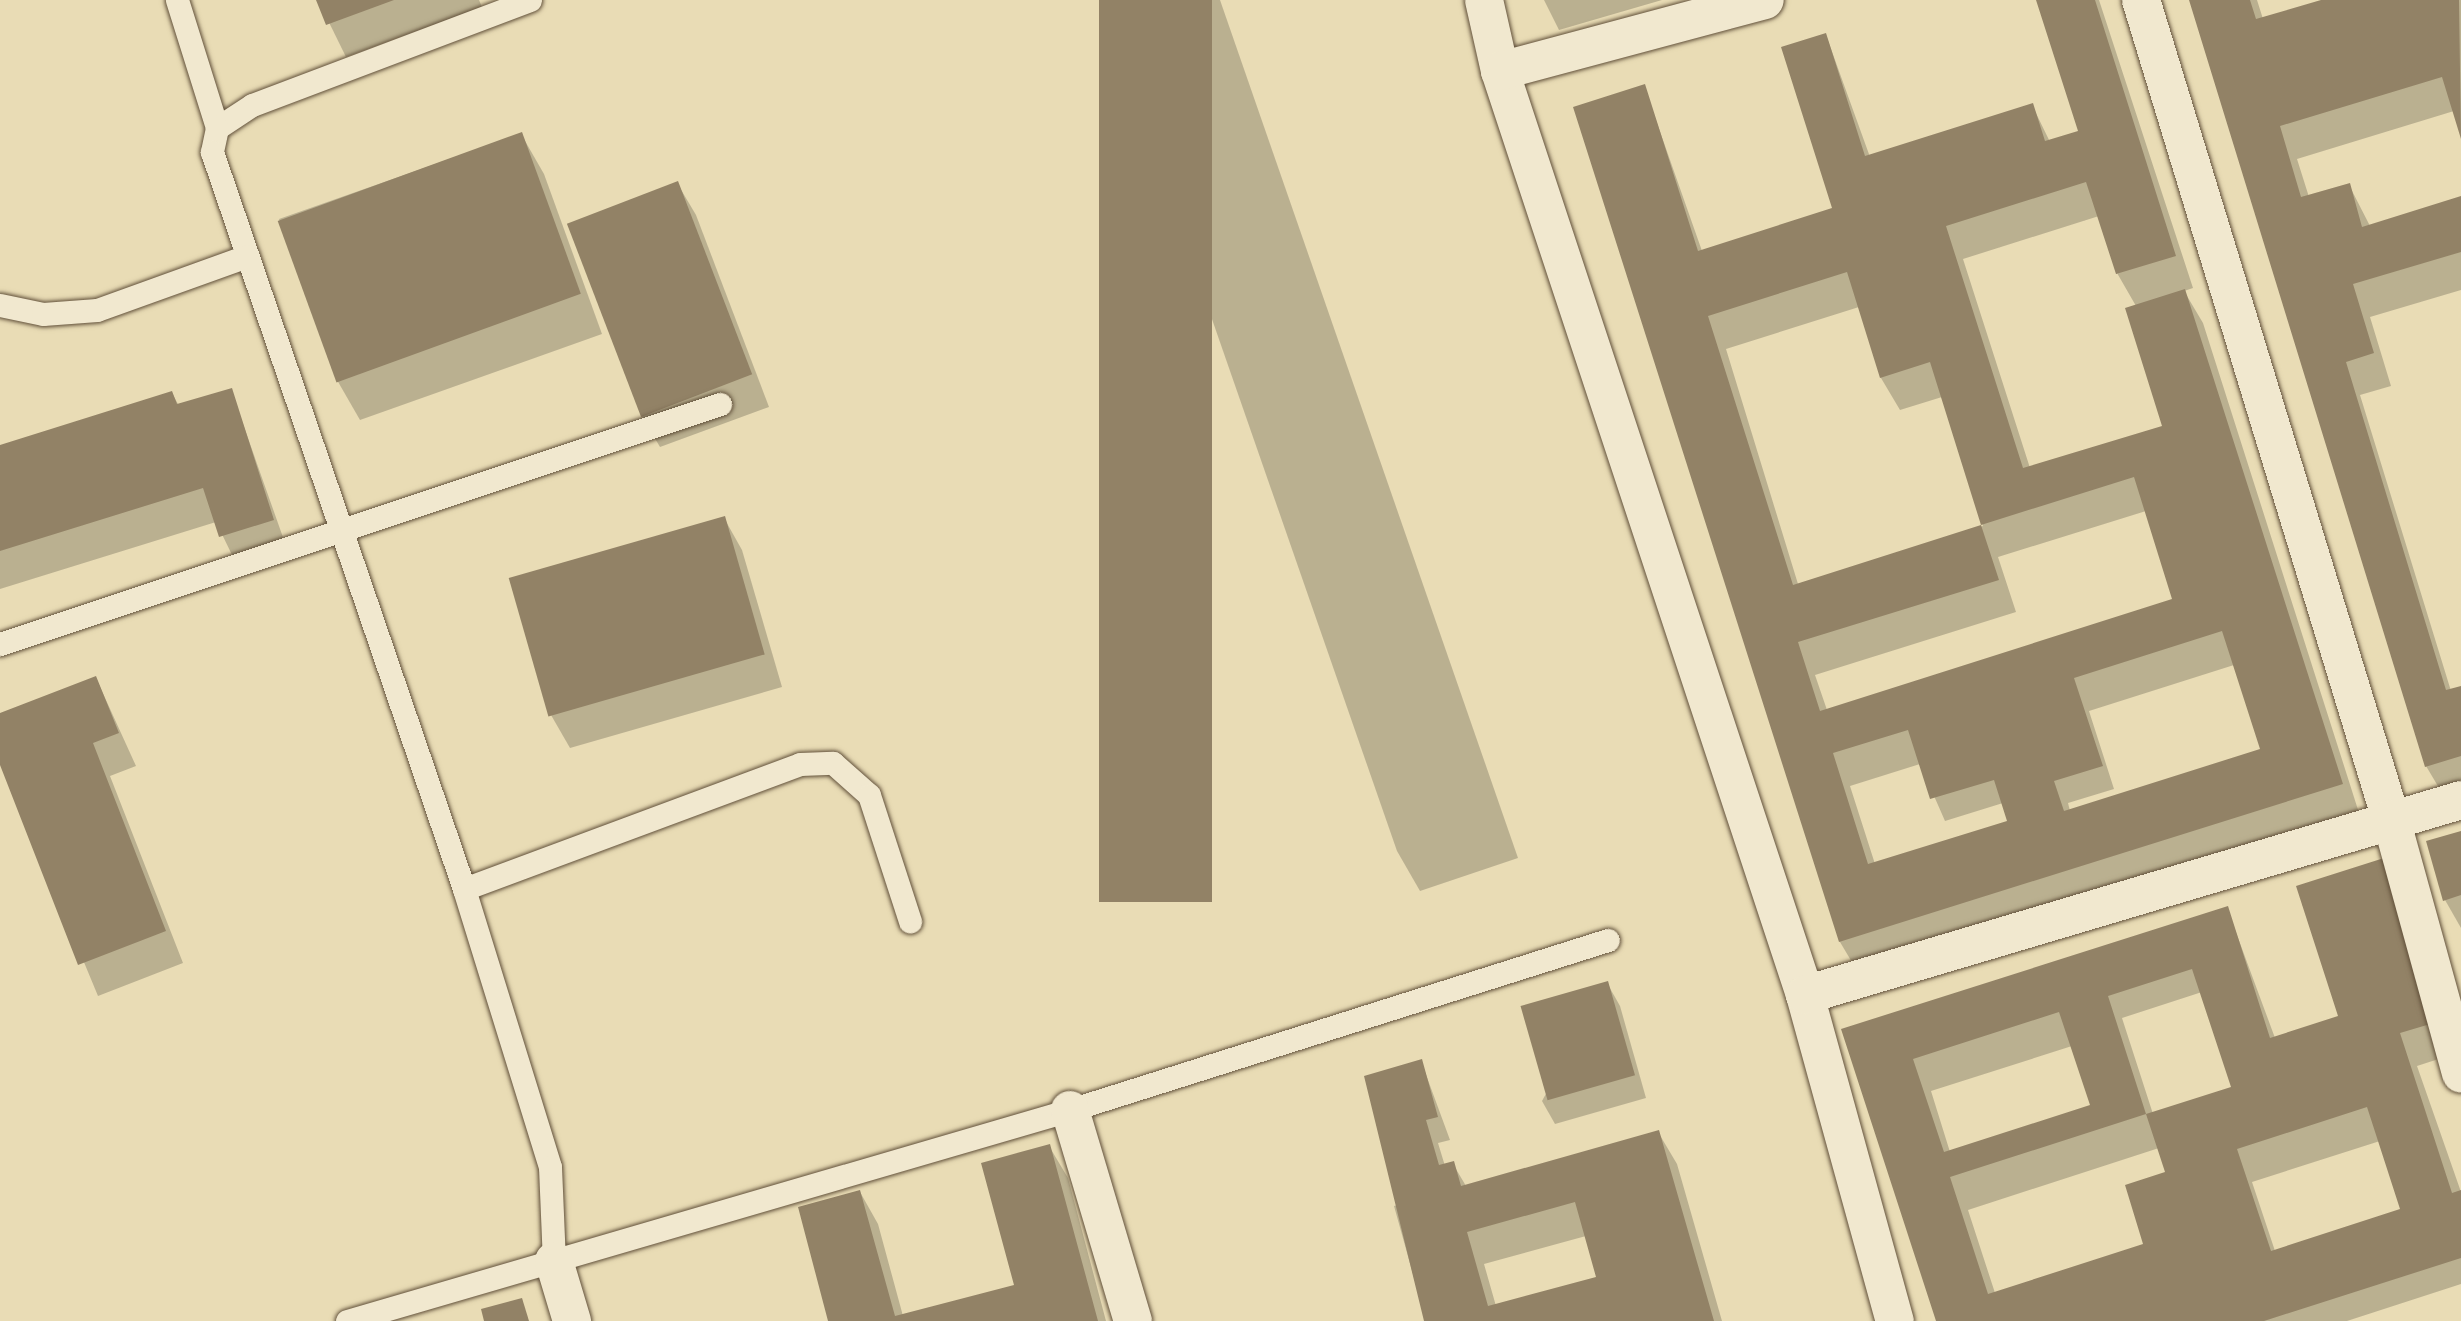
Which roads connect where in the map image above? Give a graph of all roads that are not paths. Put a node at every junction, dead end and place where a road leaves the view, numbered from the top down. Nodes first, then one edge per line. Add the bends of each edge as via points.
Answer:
1 (177, 0) edge
2 (530, 0) edge
3 (1484, 0) edge
4 (1765, 0) edge
5 (2141, 0) edge
6 (1500, 71) junction
7 (217, 128) junction
8 (247, 256) junction
9 (0, 305) edge
10 (720, 404) dead end
11 (341, 530) junction
12 (0, 644) edge
13 (2461, 800) edge
14 (2391, 819) junction
15 (464, 888) junction
16 (910, 921) dead end
17 (1608, 940) dead end
18 (1805, 995) junction
19 (2461, 1074) edge
20 (1070, 1110) junction
21 (554, 1261) junction
22 (347, 1321) edge
23 (572, 1321) edge
24 (1133, 1321) edge
25 (1895, 1321) edge

1 - 7 lane
2 - 7 lane via 252,106
3 - 6 street
4 - 6 street
5 - 14 street
6 - 18 street
7 - 8 lane via 212,152
8 - 9 lane via 97,310 43,314
8 - 11 lane
10 - 11 lane
11 - 12 lane
11 - 15 lane
13 - 14 street
14 - 18 street
14 - 19 street
15 - 16 lane via 800,764 833,763 869,795
15 - 21 lane via 550,1167
17 - 20 lane
18 - 25 street
20 - 21 lane
20 - 24 street
21 - 22 lane
21 - 23 street

